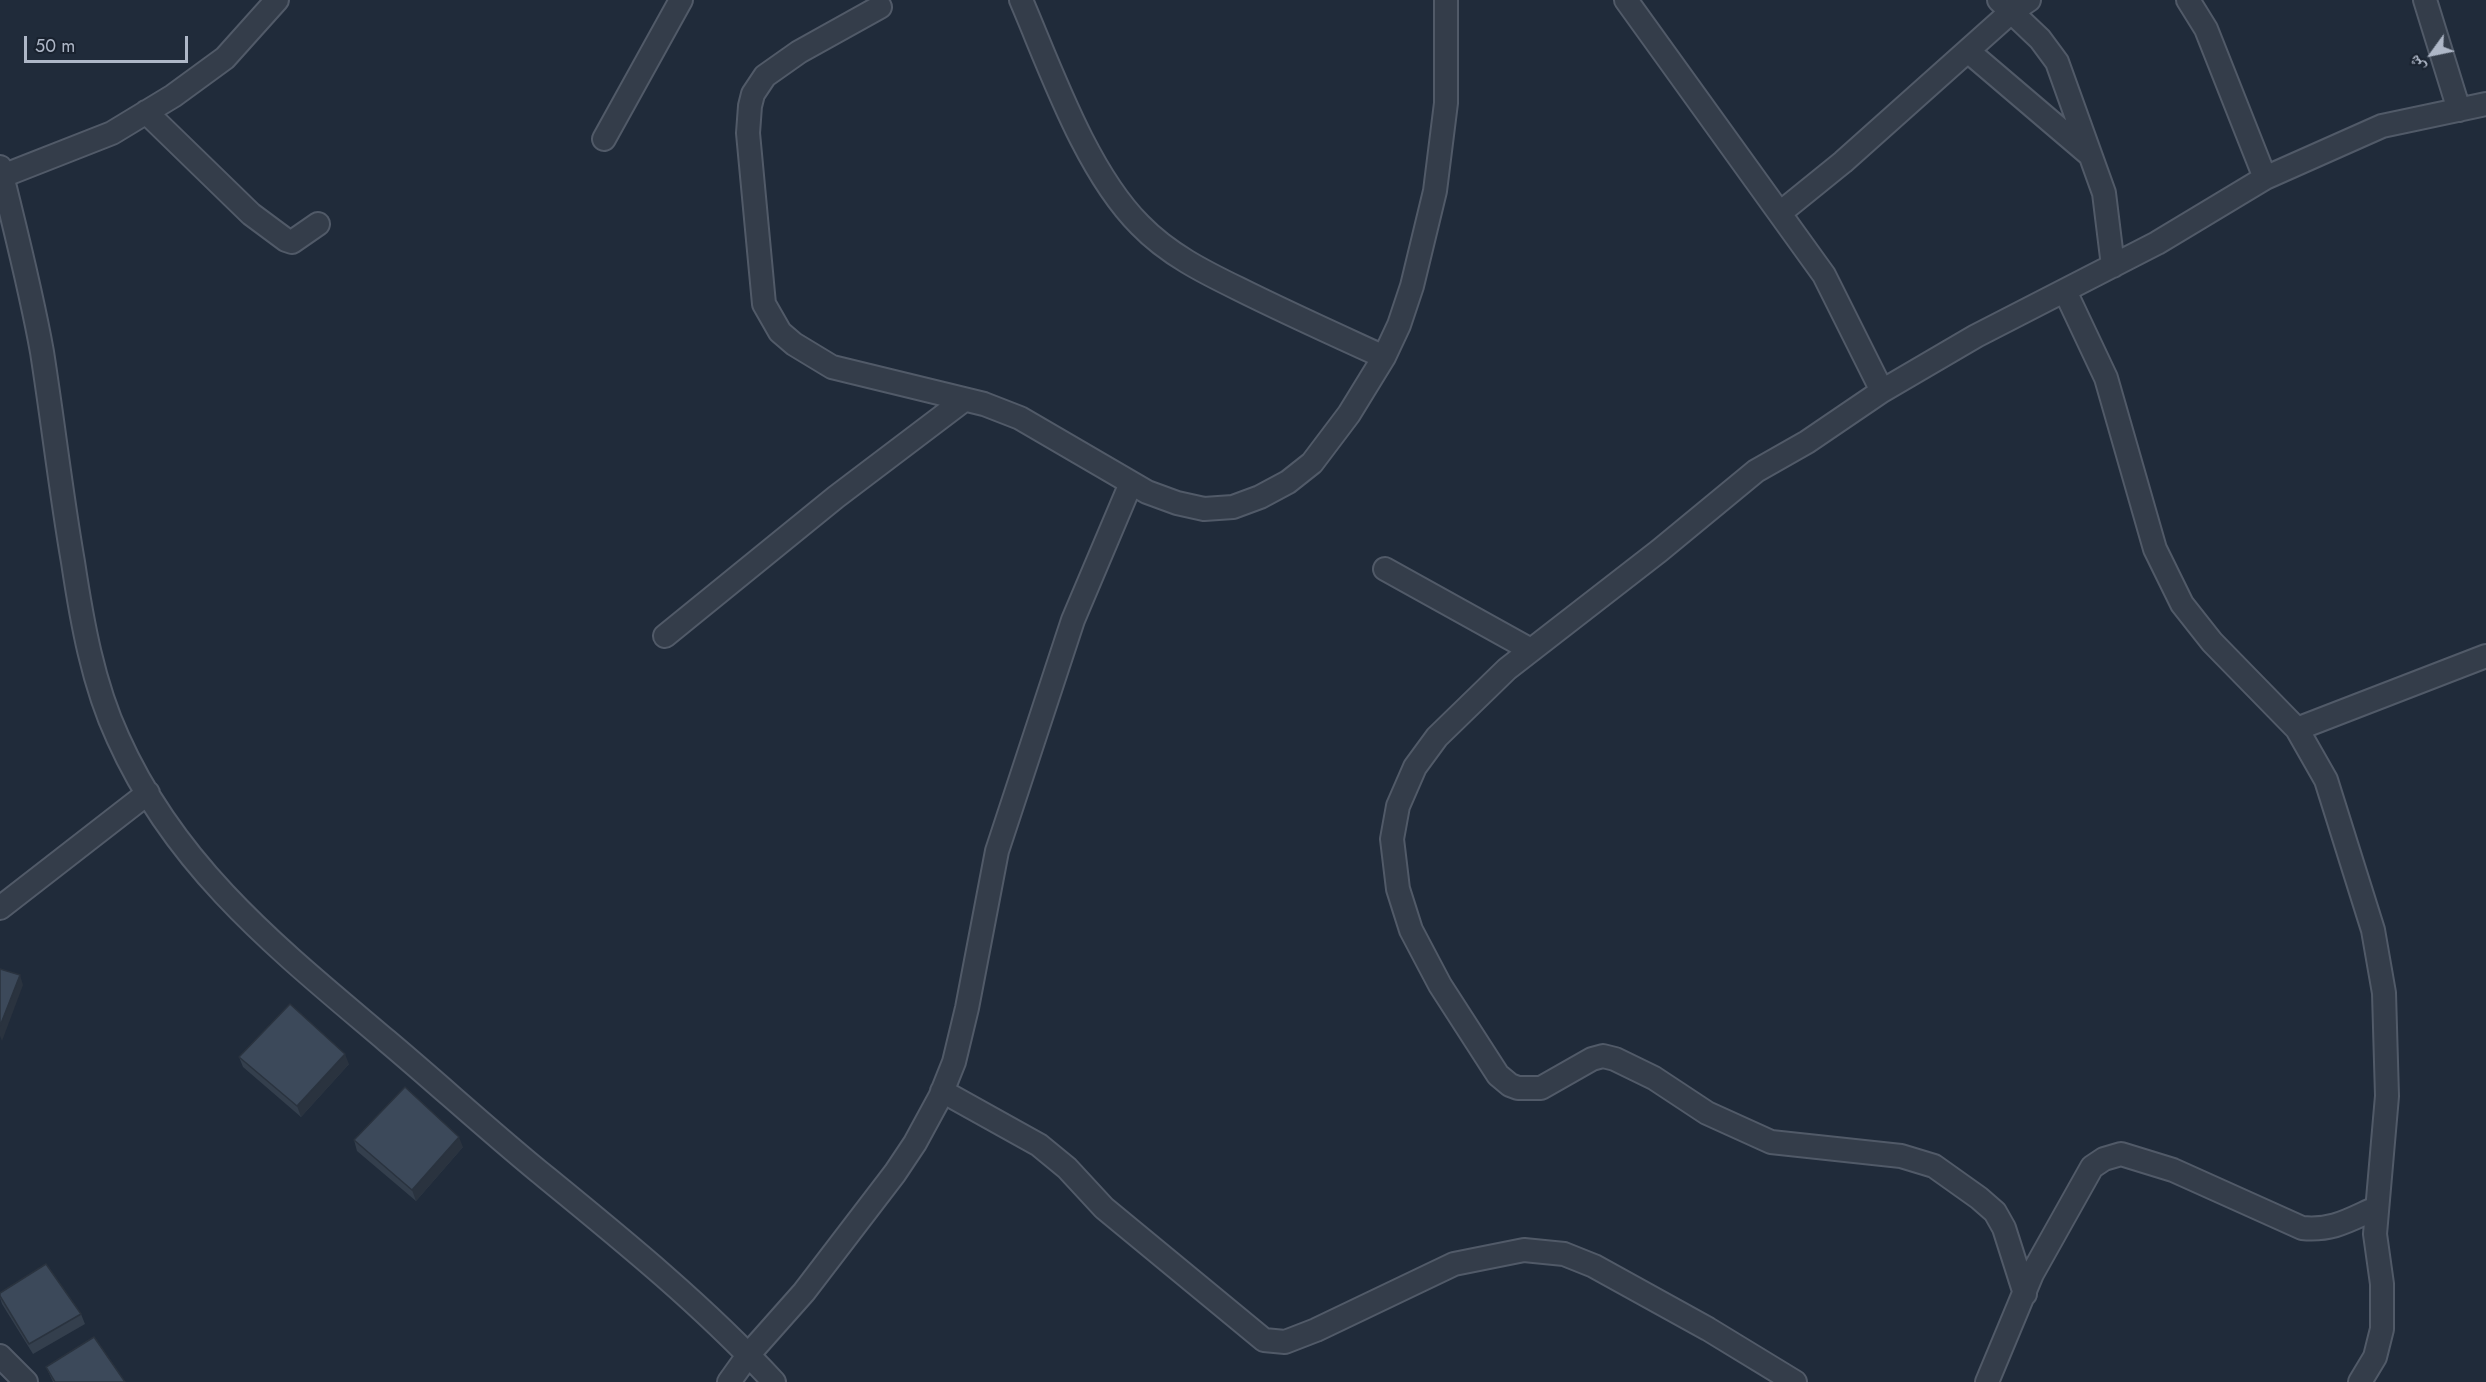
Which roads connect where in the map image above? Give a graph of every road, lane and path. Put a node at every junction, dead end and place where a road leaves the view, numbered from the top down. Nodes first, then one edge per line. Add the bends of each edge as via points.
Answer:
1 (277, 0) edge
2 (681, 0) edge
3 (1021, 0) edge
4 (1446, 0) edge
5 (1626, 0) edge
6 (2188, 0) edge
7 (2425, 0) edge
8 (2013, 4) edge
9 (880, 7) dead end
10 (1968, 51) junction
11 (2486, 104) edge
12 (2459, 110) junction
13 (146, 112) junction
14 (604, 139) dead end
15 (2090, 155) junction
16 (1, 174) edge
17 (2265, 178) junction
18 (1780, 213) junction
19 (318, 224) dead end
20 (2113, 266) junction
21 (2065, 291) junction
22 (1384, 357) junction
23 (1882, 391) junction
24 (964, 400) junction
25 (1131, 483) junction
26 (1385, 569) dead end
27 (665, 636) dead end
28 (1532, 650) junction
29 (2486, 656) edge
30 (2296, 729) junction
31 (148, 793) junction
32 (0, 908) edge
33 (942, 1091) junction
34 (2376, 1208) junction
35 (2025, 1293) junction
36 (749, 1354) junction
37 (0, 1356) edge
38 (26, 1382) edge
39 (729, 1382) edge
40 (774, 1382) edge
41 (1795, 1382) edge
42 (1988, 1382) edge
43 (2360, 1382) edge

1 - 13 street via 225,58
2 - 14 street
3 - 22 street via 1091,158 1140,226 1195,267
4 - 22 street via 1446,103 1435,191 1412,286
5 - 18 street
6 - 17 street via 2206,29
7 - 12 street
8 - 10 street
8 - 15 street via 2057,62
9 - 24 street via 799,52 765,76 753,93 748,133 764,304 780,332 825,363
10 - 15 street
10 - 18 street
11 - 12 street
12 - 17 street via 2382,126
13 - 16 street via 112,133
13 - 19 street via 251,214 286,240 292,242
15 - 20 street via 2104,193
16 - 31 street via 29,283 81,612 97,680 117,738
17 - 20 street
18 - 23 street via 1824,275
20 - 21 street
21 - 23 street via 1976,336
21 - 30 street via 2106,378 2155,549 2182,604 2212,642
22 - 25 street via 1312,463 1260,497 1233,507 1204,509 1177,503
23 - 28 street via 1756,471
24 - 25 street via 1020,418
24 - 27 street via 836,496
25 - 33 street via 1073,620 997,851 967,1008 954,1062
26 - 28 street
28 - 35 street via 1437,736 1415,767 1398,806 1392,839 1398,889 1411,930 1440,985 1498,1075 1518,1088 1541,1088 1603,1056 1654,1078 1707,1113 1771,1142 1901,1156 1934,1166 1995,1212
29 - 30 street
30 - 34 street via 2326,780 2373,930 2384,993 2386,1096
31 - 32 street
31 - 36 street via 190,857 259,931 606,1224
33 - 36 street via 895,1173 804,1292
33 - 41 street via 1039,1145 1067,1168 1104,1209 1264,1340 1285,1342 1316,1330 1454,1264 1524,1250 1564,1254 1594,1266
34 - 35 street via 2334,1227 2302,1228 2173,1170 2121,1154 2092,1167
34 - 43 street via 2382,1329 2374,1357
35 - 42 street
36 - 39 street
36 - 40 street
37 - 38 street

